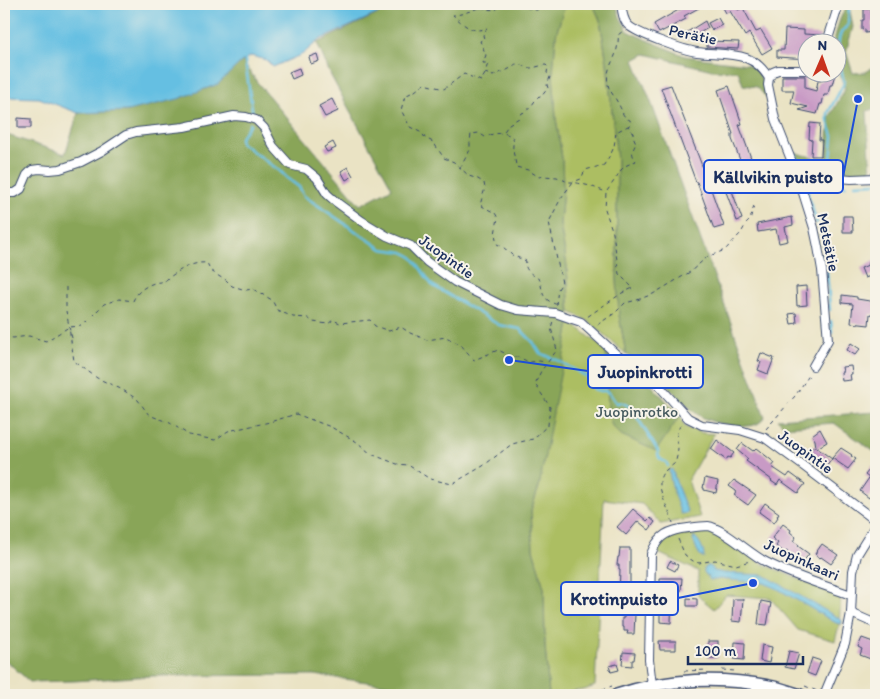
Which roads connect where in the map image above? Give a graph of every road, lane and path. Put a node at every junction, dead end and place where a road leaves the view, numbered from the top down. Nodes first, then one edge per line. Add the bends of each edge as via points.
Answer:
1 (561, 4) edge
2 (576, 4) edge
3 (606, 4) edge
4 (621, 4) edge
5 (839, 4) edge
6 (629, 26) junction
7 (830, 32) edge
8 (798, 70) edge
9 (485, 73) junction
10 (769, 78) junction
11 (628, 126) junction
12 (503, 133) junction
13 (460, 168) junction
14 (876, 178) edge
15 (799, 180) junction
16 (574, 182) junction
17 (4, 190) edge
18 (607, 190) dead end
19 (754, 206) dead end
20 (66, 287) dead end
21 (555, 313) junction
22 (581, 322) junction
23 (69, 327) junction
24 (590, 330) junction
25 (4, 336) edge
26 (72, 338) dead end
27 (547, 362) junction
28 (813, 366) joint
29 (688, 418) junction
30 (762, 437) junction
31 (876, 522) edge
32 (675, 531) junction
33 (756, 556) junction
34 (851, 596) junction
35 (850, 614) junction
36 (876, 624) edge
37 (652, 685) junction
38 (617, 695) edge
39 (800, 695) edge
40 (824, 695) edge

1 - 9 path via 536,10 521,6 499,6 496,10 480,7 453,16 468,28 487,28 484,39 480,41 486,55 483,63 488,63
2 - 3 path via 586,8
4 - 6 street
5 - 7 street
6 - 10 street, Perätie via 683,49 748,58 759,65
6 - 11 path via 618,34 619,41 607,76 608,86 625,118 630,120
8 - 10 street via 778,70
9 - 12 path via 493,76 515,64 531,68 548,67 548,88 526,112 508,124
9 - 13 path via 481,81 464,74 444,88 424,84 405,96 401,110 410,127 422,132 444,158
10 - 15 street, Metsätie via 775,119
11 - 16 path via 616,132 614,148 604,165 585,170 581,179
11 - 18 path via 636,142 632,150 636,161 621,170
12 - 13 path via 485,137 479,133 471,134 470,150
12 - 16 path via 513,138 516,167 528,170 538,178
13 - 16 path via 484,183 486,188 480,205 498,218 497,244 512,256 526,261 526,269 540,280 544,297 556,304 562,283 549,222 560,198
14 - 15 street via 807,176
15 - 28 street, Metsätie via 818,247 827,317 828,340
16 - 22 path via 606,192 605,209 613,233 619,274 633,288
17 - 21 street, Juopintie via 15,193 32,170 60,169 81,162 126,135 234,116 246,117 256,120 264,128 273,146 290,165 306,169 336,202 386,236 411,246 455,282 501,306
19 - 24 path via 742,233 725,250 707,257 690,272 653,294 625,303
20 - 23 path
21 - 22 street, Juopintie
21 - 27 path via 551,328 557,350
22 - 24 street, Juopintie
23 - 25 path via 46,341 29,336
23 - 26 path
23 - 27 path via 82,326 104,304 119,299 133,300 142,289 202,262 232,286 252,289 272,300 277,310 293,318 308,318 328,324 333,320 340,323 370,320 375,326 389,331 401,327 427,340 446,337 461,345 474,360 498,350 529,362
23 - 27 path via 74,361 97,378 138,400 149,415 189,435 215,440 228,432 296,414 331,427 371,454 408,466 430,479 452,484 512,444 533,439 548,425 550,407 535,384
24 - 29 street, Juopintie via 660,387
28 - 30 path via 795,396
29 - 30 street, Juopintie via 702,425 740,430
29 - 32 path via 677,430 675,463 664,471 660,481
30 - 31 street, Juopintie
31 - 34 street, Juopintie via 857,555
32 - 33 street, Juopinkaari via 710,526
32 - 33 path via 685,555 693,561 714,560 736,565 749,562
32 - 37 street, Juopinkaari via 665,534 651,554 649,660
33 - 34 street, Juopinkaari
34 - 35 street, Juopintie
35 - 36 street
35 - 40 street, Juopintie via 842,653
37 - 38 street
37 - 39 street via 722,680 776,687

